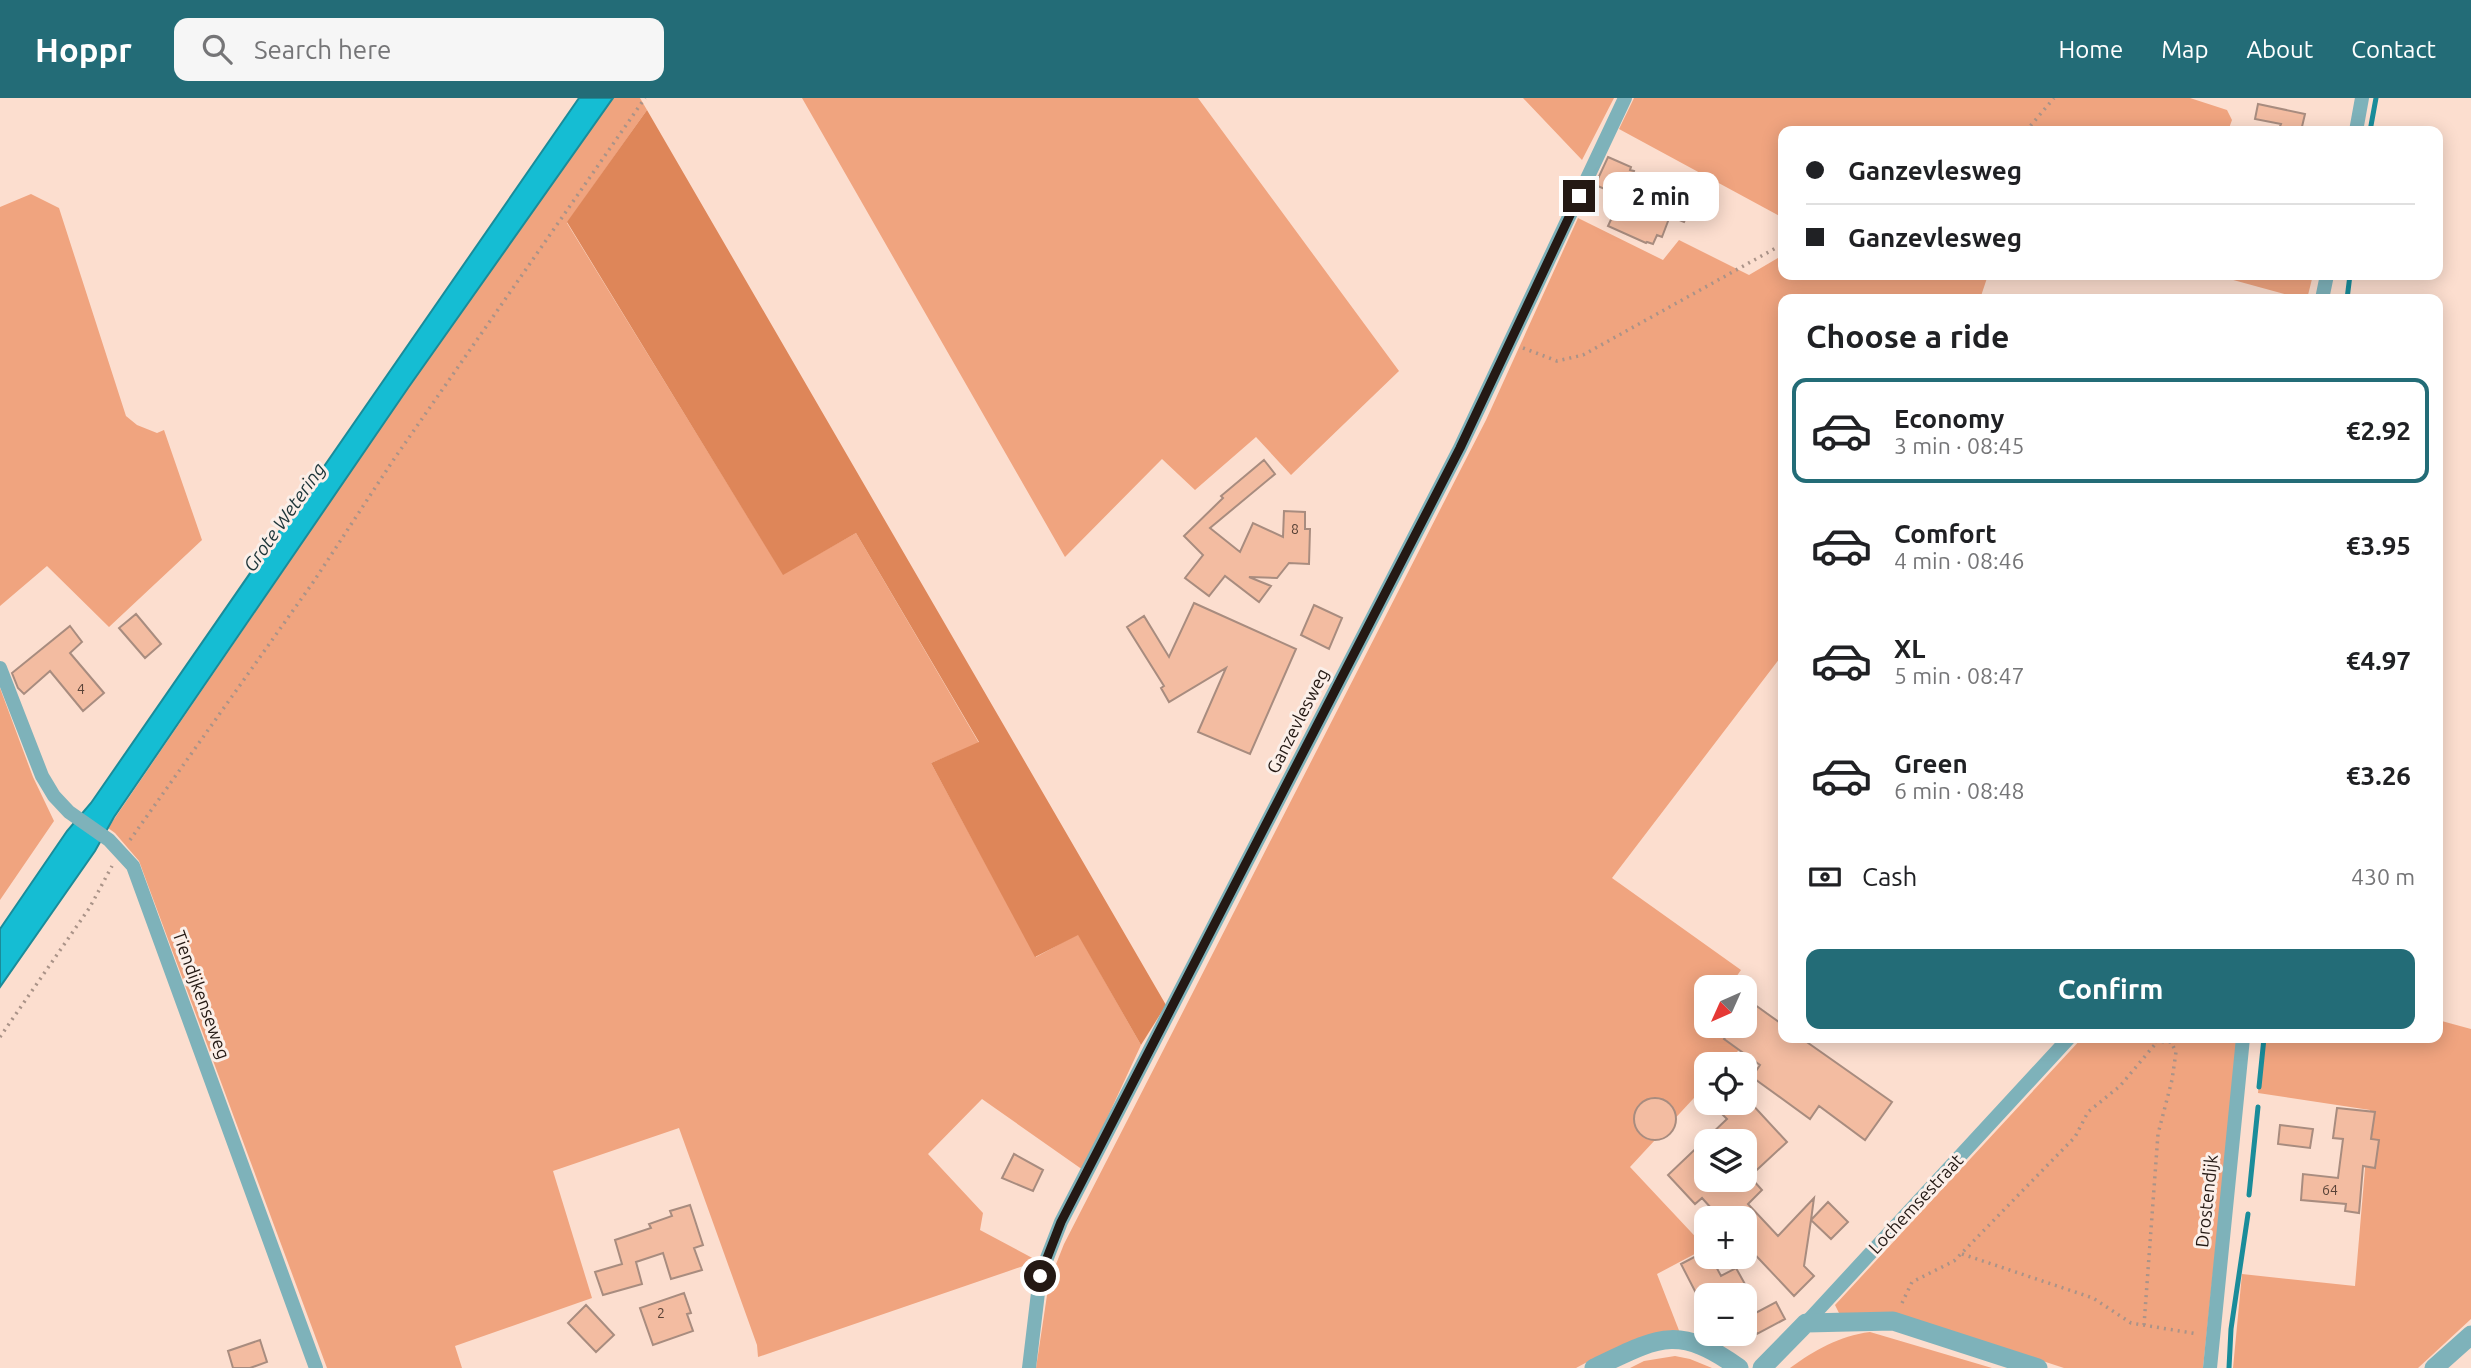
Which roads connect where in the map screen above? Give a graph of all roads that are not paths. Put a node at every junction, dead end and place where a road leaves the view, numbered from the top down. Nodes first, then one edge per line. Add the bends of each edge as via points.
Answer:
1 (1625, 98) edge
2 (2362, 98) edge
3 (2357, 126) edge
4 (0, 668) edge
5 (2064, 1043) edge
6 (2242, 1043) edge
7 (1806, 1323) junction
8 (2471, 1335) edge
9 (316, 1368) edge
10 (1029, 1368) edge
11 (1594, 1368) edge
12 (1739, 1368) edge
13 (1762, 1368) edge
14 (2038, 1368) edge
15 (2210, 1368) edge
16 (2434, 1368) edge

1 - 10 street, Ganzevlesweg via 1447,473 1061,1222 1040,1276
2 - 3 street
4 - 9 street, Tiendijkenseweg via 54,796 109,840 133,866
5 - 7 street, Lochemsestraat
6 - 15 street, Drostendijk
7 - 13 street, Lochemsestraat
7 - 14 street via 1893,1321
8 - 16 street
11 - 12 street via 1665,1338 1716,1351

